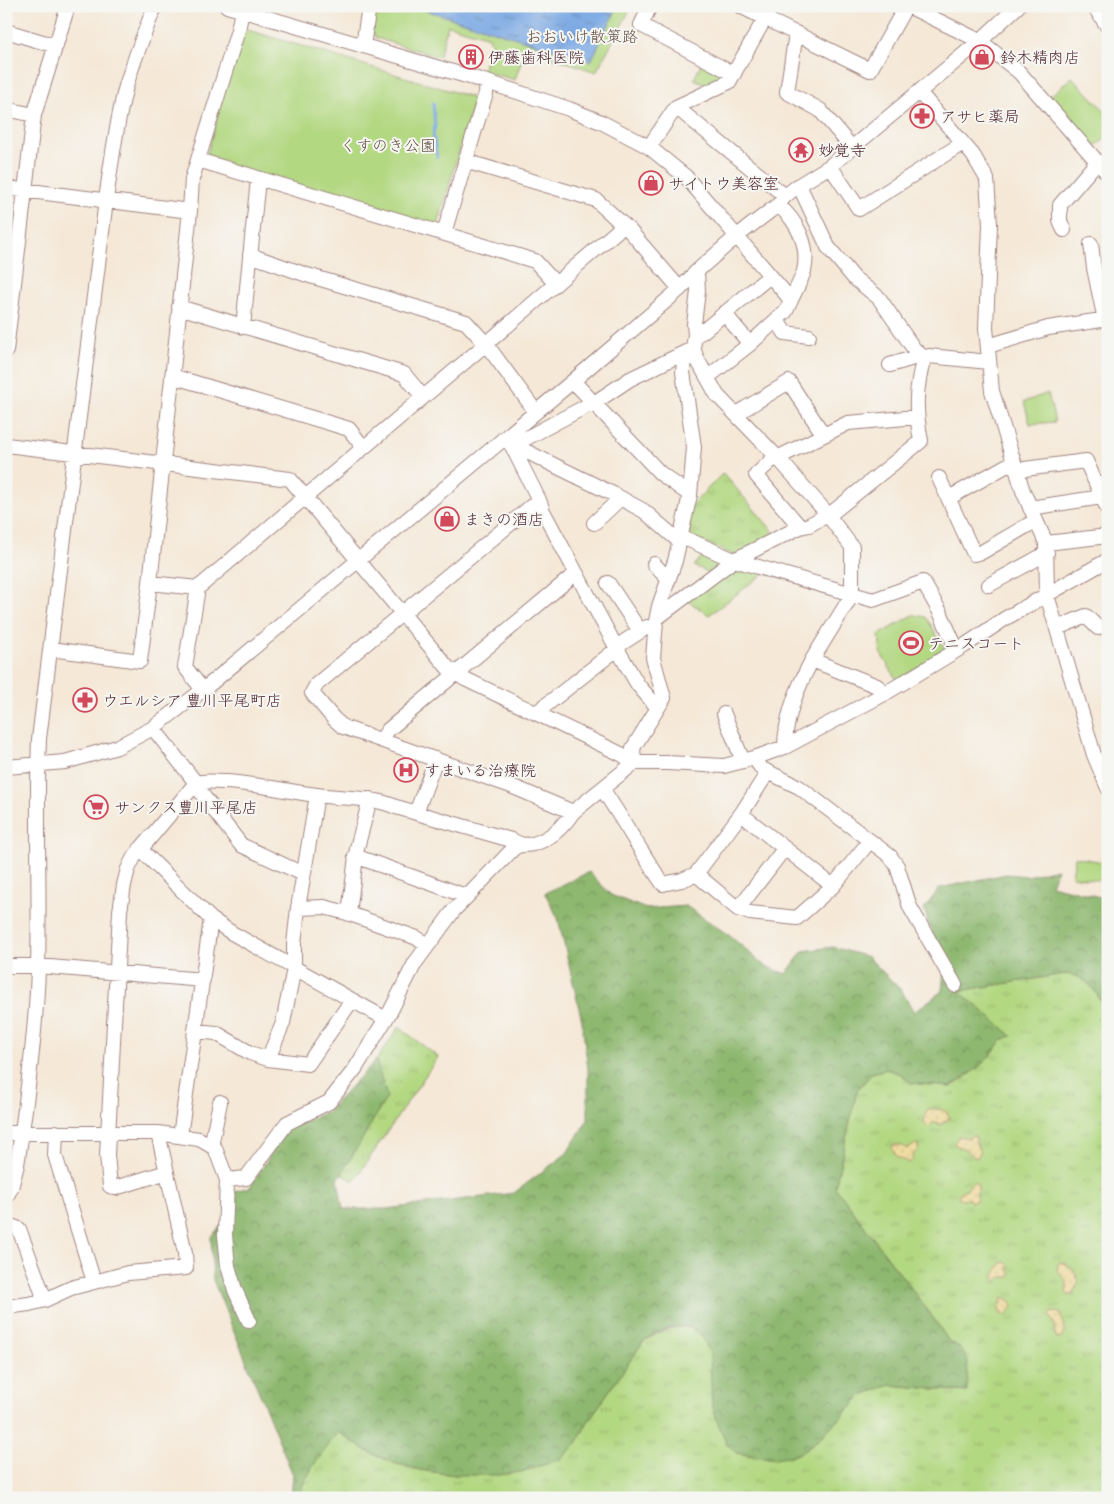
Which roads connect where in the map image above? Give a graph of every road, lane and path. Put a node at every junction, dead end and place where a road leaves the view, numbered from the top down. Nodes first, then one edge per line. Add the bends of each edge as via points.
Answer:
1 (68, 6) edge
2 (155, 6) edge
3 (227, 6) edge
4 (369, 6) edge
5 (650, 6) edge
6 (740, 6) edge
7 (907, 6) edge
8 (1018, 6) edge
9 (1094, 6) edge
10 (243, 9) edge
11 (769, 12) edge
12 (1108, 27) edge
13 (6, 31) edge
14 (796, 33) junction
15 (980, 41) junction
16 (56, 46) junction
17 (362, 46) junction
18 (734, 74) junction
19 (487, 82) junction
20 (919, 92) junction
21 (676, 107) junction
22 (6, 109) edge
23 (34, 115) junction
24 (963, 142) junction
25 (649, 147) junction
26 (852, 148) junction
27 (198, 160) junction
28 (465, 160) junction
29 (1097, 162) junction
30 (830, 166) junction
31 (1108, 174) edge
32 (258, 179) junction
33 (799, 185) junction
34 (6, 188) edge
35 (26, 190) junction
36 (106, 200) junction
37 (782, 200) junction
38 (190, 211) junction
39 (624, 225) junction
40 (1064, 230) dead end
41 (444, 233) junction
42 (737, 236) junction
43 (1091, 244) dead end
44 (250, 255) junction
45 (11, 271) edge
46 (697, 271) junction
47 (770, 276) junction
48 (556, 284) junction
49 (680, 289) junction
50 (791, 300) junction
51 (179, 307) junction
52 (724, 313) junction
53 (1106, 319) edge
54 (777, 320) junction
55 (243, 327) junction
56 (809, 336) dead end
57 (486, 344) junction
58 (750, 344) junction
59 (691, 346) junction
60 (988, 346) junction
61 (6, 351) edge
62 (922, 357) junction
63 (989, 362) junction
64 (890, 365) dead end
65 (172, 376) junction
66 (708, 377) junction
67 (574, 381) junction
68 (423, 397) junction
69 (594, 402) junction
70 (536, 412) junction
71 (736, 414) junction
72 (917, 417) junction
73 (823, 434) junction
74 (507, 441) junction
75 (6, 445) edge
76 (364, 447) junction
77 (74, 454) junction
78 (778, 457) junction
79 (163, 464) junction
80 (1015, 466) junction
81 (939, 478) dead end
82 (690, 495) junction
83 (305, 497) junction
84 (621, 498) junction
85 (949, 498) junction
86 (539, 500) junction
87 (1105, 504) edge
88 (1033, 514) junction
89 (828, 515) junction
90 (594, 523) dead end
91 (800, 527) junction
92 (1108, 536) edge
93 (680, 538) junction
94 (1046, 548) junction
95 (734, 560) junction
96 (1108, 560) edge
97 (357, 561) junction
98 (654, 564) dead end
99 (576, 573) junction
100 (668, 579) junction
101 (150, 582) junction
102 (608, 583) dead end
103 (989, 585) dead end
104 (198, 588) junction
105 (852, 595) junction
106 (1047, 595) junction
107 (403, 612) junction
108 (656, 619) junction
109 (1057, 628) junction
110 (1098, 628) dead end
111 (640, 631) junction
112 (617, 648) junction
113 (51, 649) junction
114 (957, 650) junction
115 (812, 660) junction
116 (456, 673) junction
117 (203, 690) junction
118 (886, 693) junction
119 (657, 707) junction
120 (536, 713) junction
121 (724, 714) dead end
122 (153, 728) junction
123 (380, 740) junction
124 (785, 747) junction
125 (1108, 754) edge
126 (1094, 755) junction
127 (436, 759) junction
128 (749, 759) junction
129 (634, 763) junction
130 (38, 765) junction
131 (6, 766) edge
132 (768, 772) junction
133 (196, 783) junction
134 (1108, 788) edge
135 (603, 790) junction
136 (317, 795) junction
137 (370, 799) junction
138 (574, 812) junction
139 (416, 813) junction
140 (741, 814) junction
141 (869, 842) junction
142 (520, 844) junction
143 (140, 848) junction
144 (784, 849) junction
145 (356, 856) junction
146 (303, 874) junction
147 (696, 874) junction
148 (833, 886) junction
149 (466, 896) junction
150 (298, 908) junction
151 (738, 908) junction
152 (348, 914) junction
153 (212, 919) junction
154 (428, 945) junction
155 (6, 966) edge
156 (38, 966) junction
157 (294, 968) junction
158 (117, 973) junction
159 (203, 980) junction
160 (955, 985) dead end
161 (352, 1000) junction
162 (386, 1019) junction
163 (195, 1031) junction
164 (268, 1059) junction
165 (220, 1102) dead end
166 (22, 1132) junction
167 (56, 1132) junction
168 (6, 1133) edge
169 (108, 1133) junction
170 (158, 1133) junction
171 (180, 1136) junction
172 (211, 1146) junction
173 (167, 1172) junction
174 (227, 1180) junction
175 (6, 1197) edge
176 (6, 1224) edge
177 (94, 1282) junction
178 (45, 1300) junction
179 (6, 1307) edge
180 (249, 1321) dead end

1 - 16 street
2 - 36 street via 126,88
3 - 10 street
4 - 17 street
5 - 18 street via 641,26
6 - 11 street
7 - 14 street via 870,70
7 - 15 street
8 - 15 street
9 - 12 street
10 - 17 street
10 - 27 street
11 - 14 street
11 - 18 street
13 - 16 street
14 - 26 street via 787,92 820,110
15 - 20 street
15 - 29 street via 1019,72
16 - 23 street
17 - 19 street
18 - 21 street via 729,82
19 - 25 street via 569,109
19 - 28 street
20 - 24 street
20 - 26 street
21 - 25 street
21 - 37 street
22 - 23 street
23 - 35 street
24 - 30 street via 859,209
24 - 60 street via 986,179 990,225
25 - 42 street via 686,177
26 - 30 street
27 - 32 street
27 - 38 street via 192,179
28 - 39 street via 596,200
28 - 41 street
29 - 31 street
29 - 40 street via 1060,205 1060,222
30 - 33 street
32 - 41 street
32 - 44 street
33 - 37 street
33 - 62 street via 828,247 854,278 880,298
34 - 35 street
35 - 36 street
35 - 45 street
36 - 38 street
36 - 77 street
37 - 42 street
37 - 50 street via 802,235 805,252 804,270
38 - 51 street
39 - 48 street
39 - 49 street
41 - 48 street via 535,261
42 - 46 street
42 - 47 street
43 - 53 street
44 - 55 street
44 - 57 street via 466,322
45 - 61 street
46 - 49 street
46 - 59 street via 698,291
47 - 50 street
47 - 52 street
48 - 57 street
49 - 67 street
50 - 54 street
51 - 55 street
51 - 65 street
52 - 58 street
52 - 59 street
53 - 60 street via 1048,328
54 - 56 street via 786,333
54 - 58 street
55 - 68 street via 404,374
57 - 68 street
57 - 70 street
58 - 66 street
59 - 66 street
59 - 69 street
59 - 82 street via 683,372 694,447
60 - 63 street
62 - 63 street
62 - 64 street
62 - 72 street
63 - 80 street via 992,391
65 - 76 street via 349,429
65 - 79 street
66 - 71 street via 718,395
67 - 69 street
67 - 70 street
68 - 76 street
69 - 74 street via 519,442
69 - 82 street via 660,474
70 - 74 street
71 - 73 street via 790,382
71 - 78 street
72 - 73 street via 854,421
72 - 89 street via 921,441
73 - 78 street
74 - 84 street
74 - 86 street
74 - 97 street
75 - 77 street
76 - 83 street
77 - 79 street
77 - 113 street
78 - 89 street
78 - 91 street via 756,475
79 - 83 street via 290,479
79 - 101 street
80 - 85 street
80 - 87 street via 1086,461
80 - 88 street
81 - 85 street
82 - 93 street
83 - 97 street
83 - 104 street
84 - 90 street
84 - 93 street
85 - 88 street via 974,554 982,552
86 - 99 street
86 - 107 street
87 - 88 street
88 - 94 street
89 - 91 street
89 - 105 street via 852,547
91 - 95 street
92 - 94 street
93 - 95 street
93 - 100 street
94 - 103 street
94 - 106 street
95 - 105 street
95 - 108 street
96 - 106 street
97 - 107 street
97 - 117 street
98 - 100 street
99 - 112 street
99 - 116 street
100 - 108 street
101 - 104 street
101 - 113 street via 140,661
102 - 111 street
104 - 117 street via 185,666
105 - 114 street via 873,600 923,582
105 - 115 street
106 - 109 street
106 - 114 street
107 - 116 street via 448,668
107 - 123 street via 317,684 312,693 344,727
108 - 111 street
108 - 119 street via 653,658 664,698
109 - 110 street via 1086,616
109 - 126 street
111 - 112 street
112 - 119 street via 638,685
112 - 120 street
113 - 130 street
114 - 118 street
115 - 118 street via 877,686
115 - 124 street via 789,715
116 - 120 street
116 - 123 street
117 - 122 street
118 - 124 street
119 - 129 street via 633,748
120 - 129 street
121 - 128 street
122 - 130 street via 117,747 65,762
122 - 133 street
123 - 127 street
124 - 128 street
125 - 126 street
126 - 134 street
127 - 138 street
127 - 139 street
128 - 129 street via 724,766
128 - 132 street
129 - 135 street
130 - 131 street
130 - 156 street
132 - 140 street
132 - 141 street via 799,787
133 - 136 street via 252,784
133 - 143 street
133 - 146 street via 240,845
135 - 138 street
135 - 147 street via 663,884
136 - 137 street
136 - 146 street
137 - 139 street
137 - 145 street
138 - 142 street via 549,838
139 - 142 street
140 - 144 street
140 - 147 street
141 - 148 street
141 - 160 street via 890,856 897,866 910,908
142 - 149 street
143 - 153 street
143 - 158 street via 128,869 124,885
144 - 148 street
144 - 151 street
145 - 149 street
145 - 152 street
146 - 150 street
147 - 151 street
148 - 151 street via 797,918 750,913
149 - 154 street
150 - 152 street via 324,907
150 - 157 street
152 - 154 street via 417,938
153 - 157 street
153 - 159 street
154 - 162 street
155 - 156 street
156 - 158 street
156 - 166 street via 36,1020
157 - 161 street
157 - 164 street via 283,1023
158 - 159 street
158 - 169 street
159 - 163 street
161 - 162 street
161 - 164 street via 308,1064
162 - 174 street via 355,1069 329,1102 287,1123 246,1178
163 - 164 street via 216,1033 250,1053
163 - 171 street
165 - 172 street
166 - 167 street
166 - 168 street
166 - 175 street via 17,1165
167 - 169 street
167 - 177 street via 55,1155
169 - 170 street
169 - 173 street via 110,1186 115,1188
170 - 171 street
170 - 173 street
171 - 172 street via 199,1138
172 - 174 street via 215,1148
173 - 177 street via 186,1268 128,1273
174 - 180 street via 225,1235 228,1266
176 - 178 street via 19,1229
177 - 178 street
178 - 179 street

